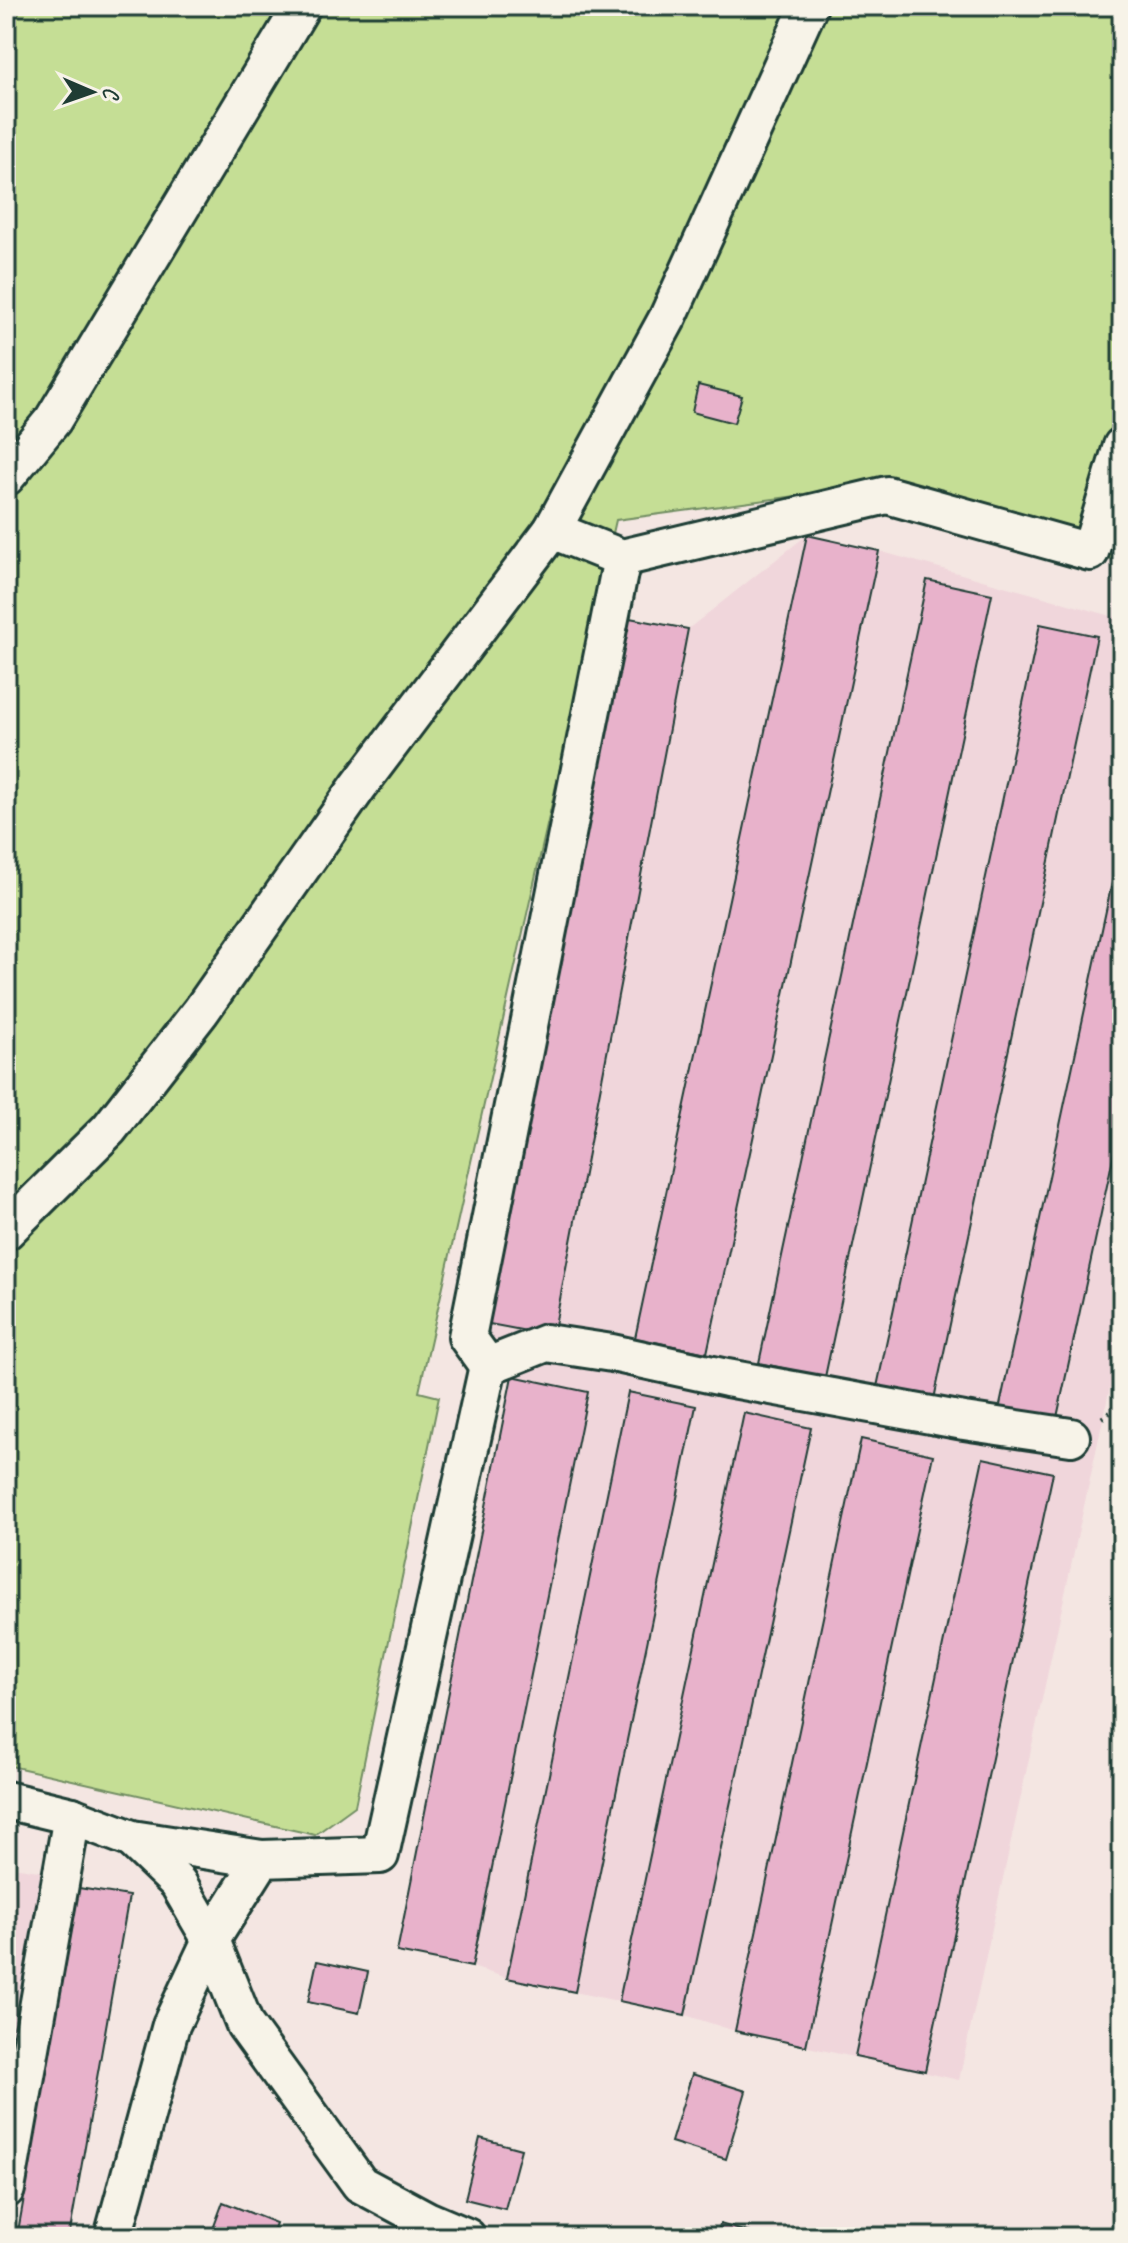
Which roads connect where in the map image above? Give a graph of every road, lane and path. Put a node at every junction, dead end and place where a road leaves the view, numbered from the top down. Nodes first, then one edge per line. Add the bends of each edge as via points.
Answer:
1 (302, 6) edge
2 (809, 6) edge
3 (1122, 446) edge
4 (6, 477) edge
5 (552, 530) junction
6 (622, 558) junction
7 (6, 1231) edge
8 (488, 1366) junction
9 (1071, 1437) dead end
10 (6, 1800) edge
11 (72, 1816) junction
12 (132, 1839) junction
13 (262, 1859) junction
14 (211, 1940) junction
15 (6, 2189) edge
16 (113, 2237) edge
17 (467, 2237) edge

1 - 4 street via 53,420
2 - 5 street via 668,317
3 - 6 street via 1090,552 887,495
5 - 6 street
5 - 7 street via 358,787 201,1011 109,1129
6 - 8 street via 467,1337
8 - 9 street via 546,1343
8 - 13 street via 380,1855
10 - 11 street
11 - 12 street
11 - 15 street
12 - 13 street
12 - 14 street via 178,1883
13 - 14 street
14 - 16 street via 171,2025
14 - 17 street via 245,2025 360,2184

